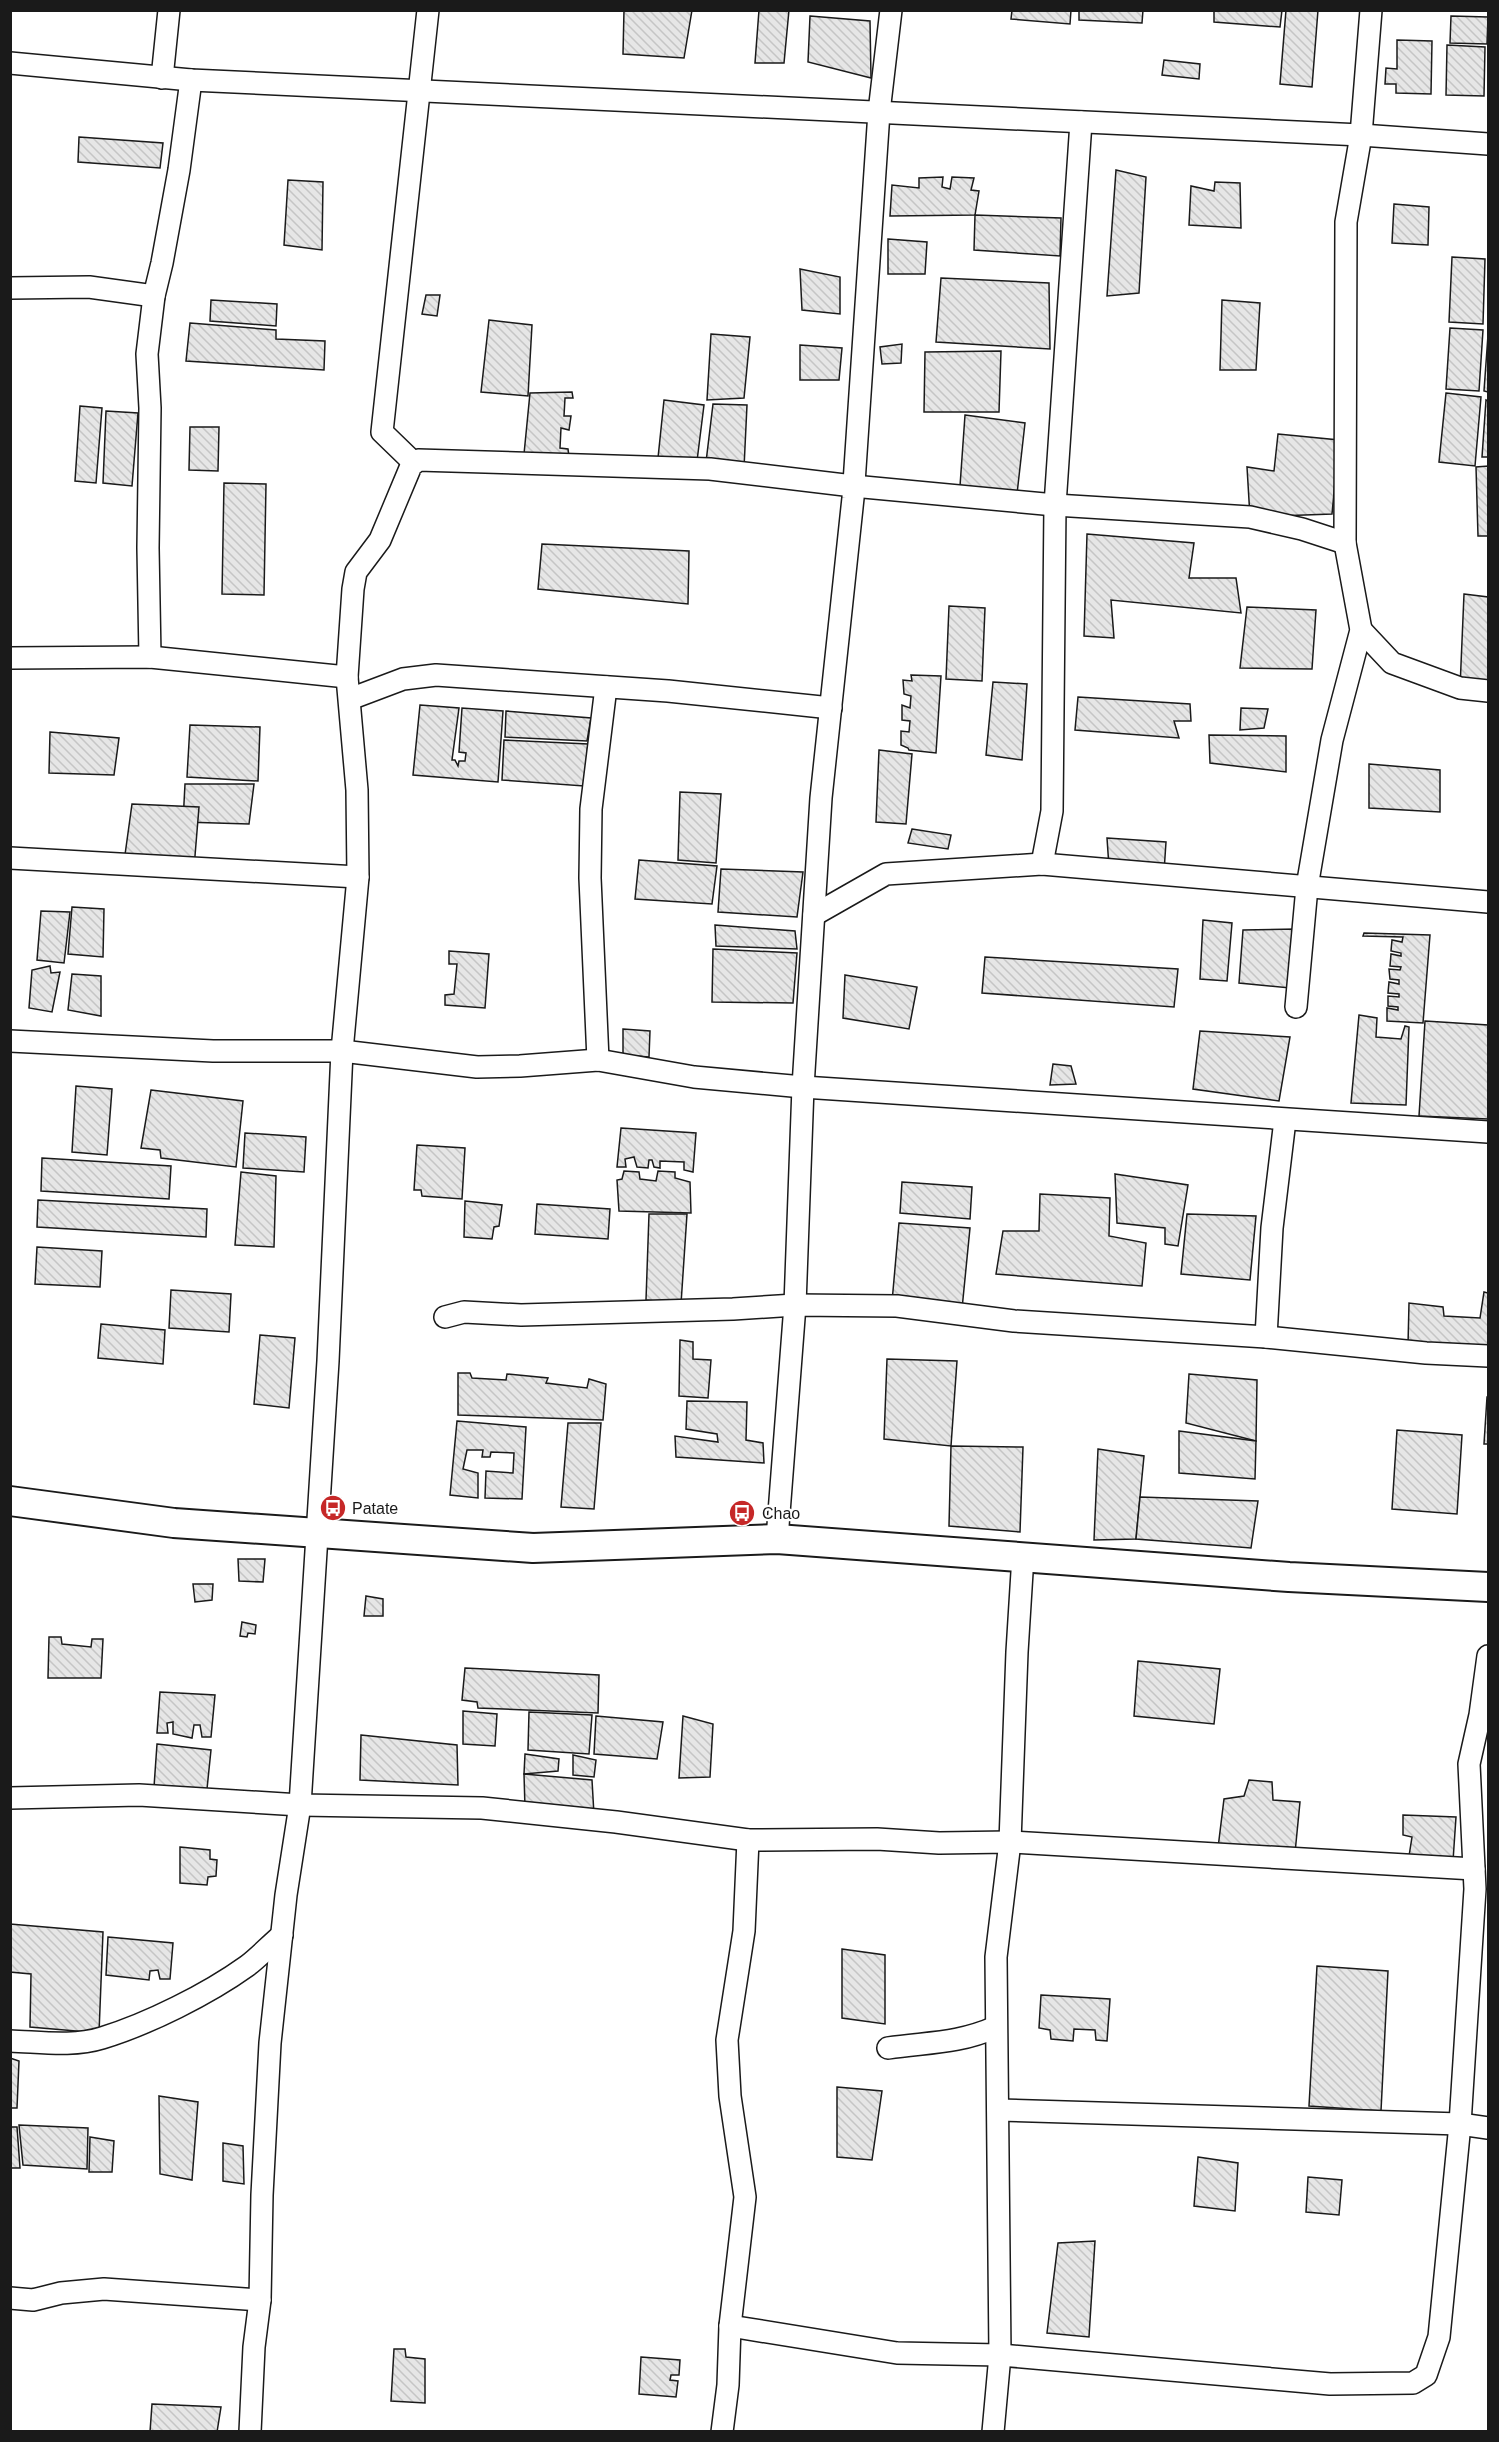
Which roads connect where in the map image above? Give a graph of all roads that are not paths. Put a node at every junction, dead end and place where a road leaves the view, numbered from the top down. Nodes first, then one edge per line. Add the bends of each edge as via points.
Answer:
1 (169, 10) edge
2 (428, 10) edge
3 (891, 10) edge
4 (1371, 10) edge
5 (10, 63) edge
6 (162, 78) junction
7 (191, 80) junction
8 (419, 90) junction
9 (879, 112) junction
10 (1081, 122) junction
11 (1361, 135) junction
12 (1488, 144) edge
13 (10, 288) edge
14 (154, 296) junction
15 (414, 463) junction
16 (853, 486) junction
17 (1055, 505) junction
18 (1345, 543) junction
19 (1361, 630) junction
20 (150, 657) junction
21 (10, 658) edge
22 (347, 677) junction
23 (606, 687) junction
24 (1488, 691) edge
25 (350, 699) junction
26 (831, 708) junction
27 (10, 858) edge
28 (1042, 864) junction
29 (358, 877) junction
30 (1307, 887) junction
31 (1488, 902) edge
32 (814, 915) junction
33 (1296, 1007) dead end
34 (10, 1041) edge
35 (342, 1051) junction
36 (598, 1060) junction
37 (803, 1087) junction
38 (1285, 1120) junction
39 (1488, 1132) edge
40 (795, 1305) junction
41 (445, 1317) dead end
42 (1266, 1337) junction
43 (1488, 1356) edge
44 (10, 1501) edge
45 (316, 1533) junction
46 (777, 1539) junction
47 (1023, 1556) junction
48 (1488, 1587) edge
49 (1488, 1656) edge
50 (10, 1798) edge
51 (300, 1805) junction
52 (748, 1840) junction
53 (1010, 1842) junction
54 (1479, 1878) edge
55 (282, 1935) junction
56 (996, 2027) junction
57 (10, 2041) edge
58 (888, 2048) dead end
59 (998, 2110) junction
60 (1460, 2124) junction
61 (1488, 2128) edge
62 (10, 2298) edge
63 (260, 2300) junction
64 (730, 2326) junction
65 (1000, 2355) junction
66 (250, 2432) edge
67 (722, 2432) edge
68 (993, 2432) edge

1 - 6 street
2 - 8 street
3 - 9 street
4 - 11 street
5 - 6 street
6 - 7 street
7 - 8 street
7 - 14 street via 179,170
8 - 9 street
8 - 15 street via 382,432
9 - 10 street
9 - 16 street
10 - 11 street
10 - 17 street
11 - 12 street
11 - 18 street via 1346,222
13 - 14 street via 89,287
14 - 20 street via 147,354
15 - 16 street via 418,460 710,469
15 - 22 street via 380,540 356,572
16 - 17 street
16 - 26 street
17 - 18 street via 1250,517
17 - 28 street via 1052,811
18 - 19 street
19 - 24 street via 1392,663 1461,688
19 - 30 street via 1332,740
20 - 21 street
20 - 22 street
22 - 25 street
23 - 25 street via 436,675 403,679
23 - 26 street
23 - 36 street via 591,809
25 - 29 street
26 - 32 street
27 - 29 street
28 - 30 street
28 - 32 street via 886,874
29 - 35 street
30 - 31 street
30 - 33 street
32 - 37 street
34 - 35 street via 213,1051
35 - 36 street via 477,1067
35 - 45 street via 332,1294
36 - 37 street via 694,1077
37 - 38 street
37 - 40 street
38 - 39 street
38 - 42 street via 1272,1228
40 - 41 street via 521,1315 464,1312
40 - 42 street via 897,1306 1014,1321
40 - 46 street
42 - 43 street
44 - 45 street via 174,1523
45 - 46 street via 533,1548
45 - 51 street
46 - 47 street
47 - 48 street via 1289,1577
47 - 53 street
49 - 54 street via 1468,1764
50 - 51 street via 139,1795
51 - 52 street via 482,1808
51 - 55 street
52 - 53 street
52 - 64 street via 744,1931 727,2040 730,2096 745,2197
53 - 54 street
53 - 56 street via 996,1957
54 - 60 street
55 - 57 street via 248,1966 204,1992 101,2038 63,2044
55 - 63 street via 269,2054
56 - 58 street via 941,2043
56 - 59 street
59 - 60 street
59 - 65 street
60 - 61 street
60 - 65 street via 1439,2337 1426,2375 1413,2383 1330,2384
62 - 63 street via 33,2300 104,2289
63 - 66 street
64 - 65 street via 897,2353
64 - 67 street
65 - 68 street

